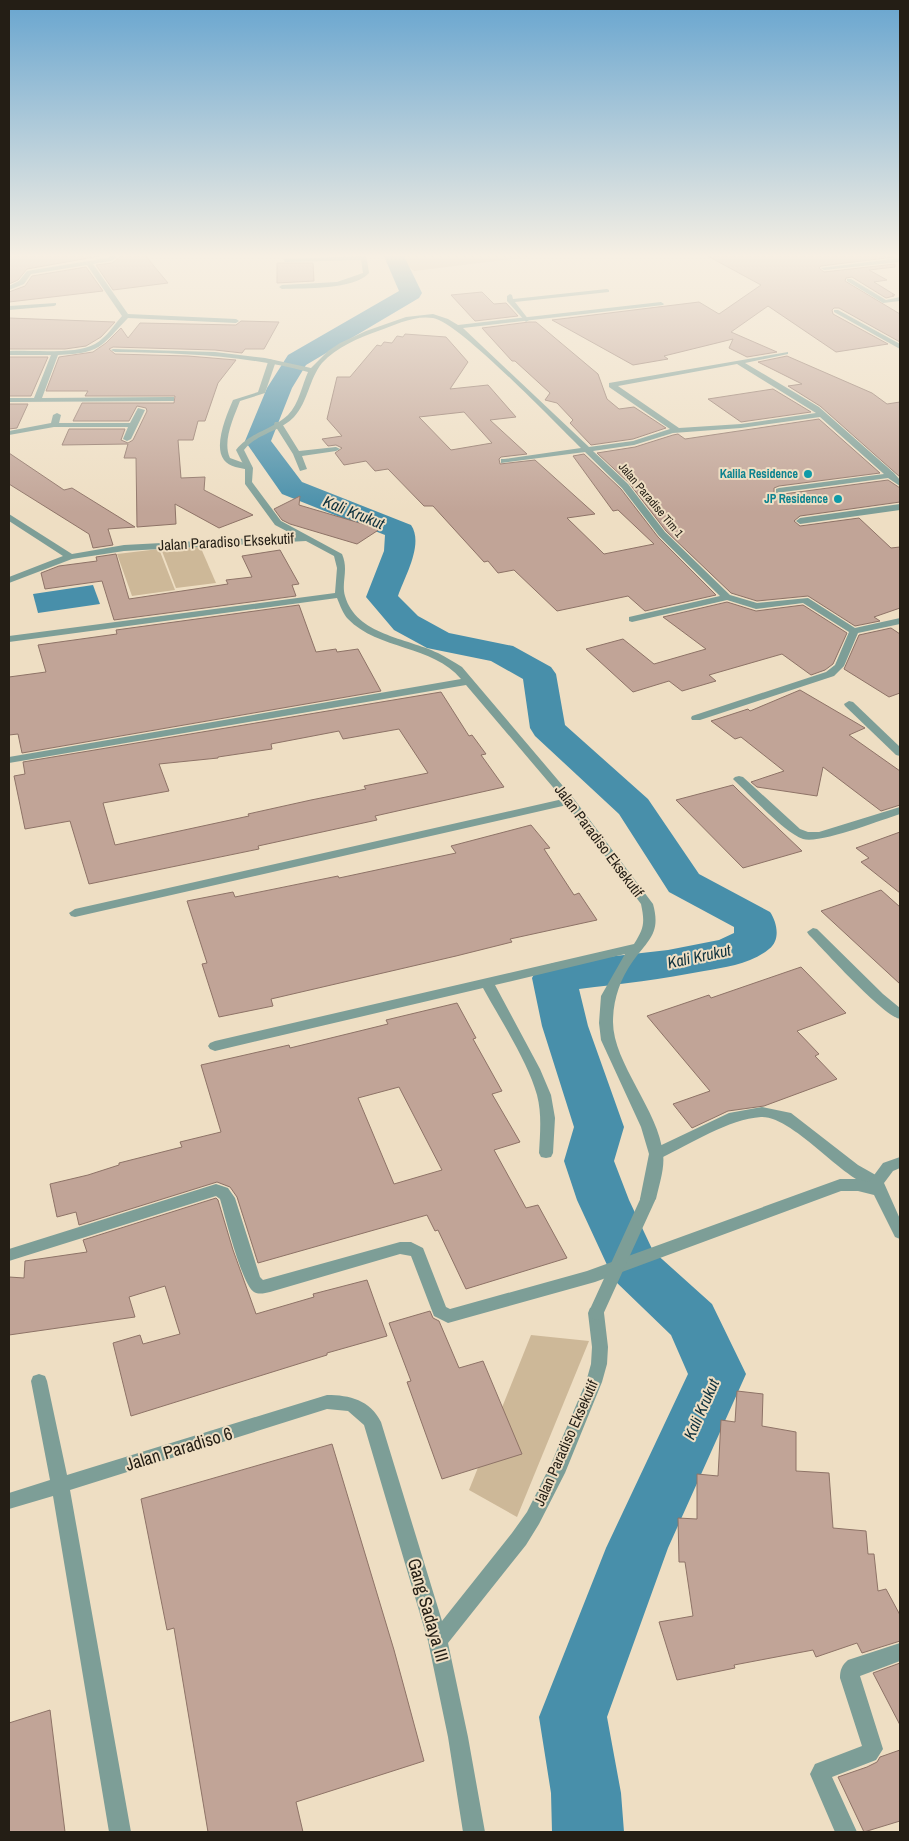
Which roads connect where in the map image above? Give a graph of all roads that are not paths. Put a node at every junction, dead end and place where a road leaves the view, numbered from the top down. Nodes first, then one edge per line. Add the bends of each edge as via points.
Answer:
1 (104, 340) edge
2 (352, 340) edge
3 (471, 340) edge
4 (887, 340) edge
5 (900, 347) edge
6 (115, 350) dead end
7 (56, 352) junction
8 (786, 352) dead end
9 (9, 353) edge
10 (275, 362) junction
11 (739, 362) junction
12 (309, 370) junction
13 (171, 399) dead end
14 (9, 400) edge
15 (37, 400) junction
16 (141, 410) dead end
17 (822, 414) junction
18 (57, 415) dead end
19 (54, 425) junction
20 (133, 425) junction
21 (274, 426) junction
22 (677, 430) junction
23 (9, 432) edge
24 (127, 439) dead end
25 (336, 449) dead end
26 (589, 450) junction
27 (297, 454) junction
28 (504, 462) dead end
29 (249, 468) junction
30 (303, 468) dead end
31 (890, 475) junction
32 (900, 484) edge
33 (779, 491) dead end
34 (900, 507) edge
35 (9, 517) edge
36 (800, 521) dead end
37 (307, 538) junction
38 (70, 558) junction
39 (9, 580) edge
40 (340, 594) junction
41 (727, 597) junction
42 (632, 619) dead end
43 (900, 622) edge
44 (854, 630) junction
45 (9, 639) edge
46 (469, 680) junction
47 (849, 704) dead end
48 (696, 718) dead end
49 (900, 753) edge
50 (9, 760) edge
51 (739, 779) dead end
52 (570, 801) junction
53 (900, 810) edge
54 (75, 913) dead end
55 (813, 932) dead end
56 (639, 947) junction
57 (487, 982) junction
58 (900, 1015) edge
59 (215, 1046) dead end
60 (546, 1152) dead end
61 (656, 1154) junction
62 (900, 1162) edge
63 (878, 1187) junction
64 (900, 1233) edge
65 (9, 1255) edge
66 (39, 1381) dead end
67 (349, 1402) joint
68 (60, 1486) junction
69 (9, 1501) edge
70 (438, 1641) junction
71 (900, 1652) edge
72 (120, 1832) edge
73 (474, 1832) edge
74 (846, 1832) edge

1 - 7 street via 91,349
2 - 12 street, Jalan Paradise Tim 1
3 - 26 street, Jalan Paradise Tim 1
4 - 5 street
6 - 10 street
7 - 9 street
7 - 15 street
8 - 11 street
10 - 12 street
10 - 29 street via 261,393 238,400 226,429 224,455 228,460
11 - 17 street
11 - 22 street via 612,385
12 - 21 street via 291,416
13 - 15 street
14 - 15 street
16 - 20 street
17 - 22 street via 723,428
17 - 31 street
18 - 19 street
19 - 20 street
19 - 23 street
20 - 24 street
21 - 27 street
21 - 29 street via 247,441 240,450
22 - 26 street via 634,443
25 - 27 street
26 - 28 street
26 - 41 street, Jalan Paradise Tim 1 via 625,486 658,529
27 - 30 street
29 - 37 street via 248,482 278,523
31 - 32 street
31 - 33 street
34 - 36 street
35 - 38 street
37 - 38 street, Jalan Paradiso Eksekutif via 149,545
37 - 40 street, Jalan Paradiso Eksekutif via 338,554 342,568
38 - 39 street, Jalan Paradiso Eksekutif
40 - 45 street
40 - 46 street, Jalan Paradiso Eksekutif via 351,617 362,626 449,662
41 - 42 street
41 - 44 street via 763,606 805,600
43 - 44 street
44 - 48 street via 839,666 830,674
46 - 50 street
46 - 52 street, Jalan Paradiso Eksekutif
47 - 49 street
51 - 53 street via 796,831 806,836 820,835
52 - 54 street
52 - 56 street, Jalan Paradiso Eksekutif via 647,904 651,920
55 - 58 street
56 - 57 street
56 - 61 street, Jalan Paradiso Eksekutif via 627,960 608,996 606,1023 608,1040 648,1127
57 - 59 street
57 - 60 street via 544,1095 548,1118
61 - 63 street via 734,1117 762,1112 786,1118
61 - 70 street, Jalan Paradiso Eksekutif, bridge via 648,1198 596,1313 599,1364 559,1467 519,1539
62 - 63 street via 888,1167
63 - 64 street
63 - 65 street via 840,1185 589,1278 448,1316 440,1311 417,1252 411,1248 400,1248 259,1287 227,1198 216,1190
66 - 68 street
67 - 68 street, Jalan Paradiso 6 via 326,1402
67 - 70 street, Gang Sadaya III via 364,1410 372,1422
68 - 69 street, Jalan Paradiso 6
68 - 72 street
70 - 73 street, Gang Sadaya III
71 - 74 street via 854,1667 850,1672 873,1749 822,1770 820,1774

